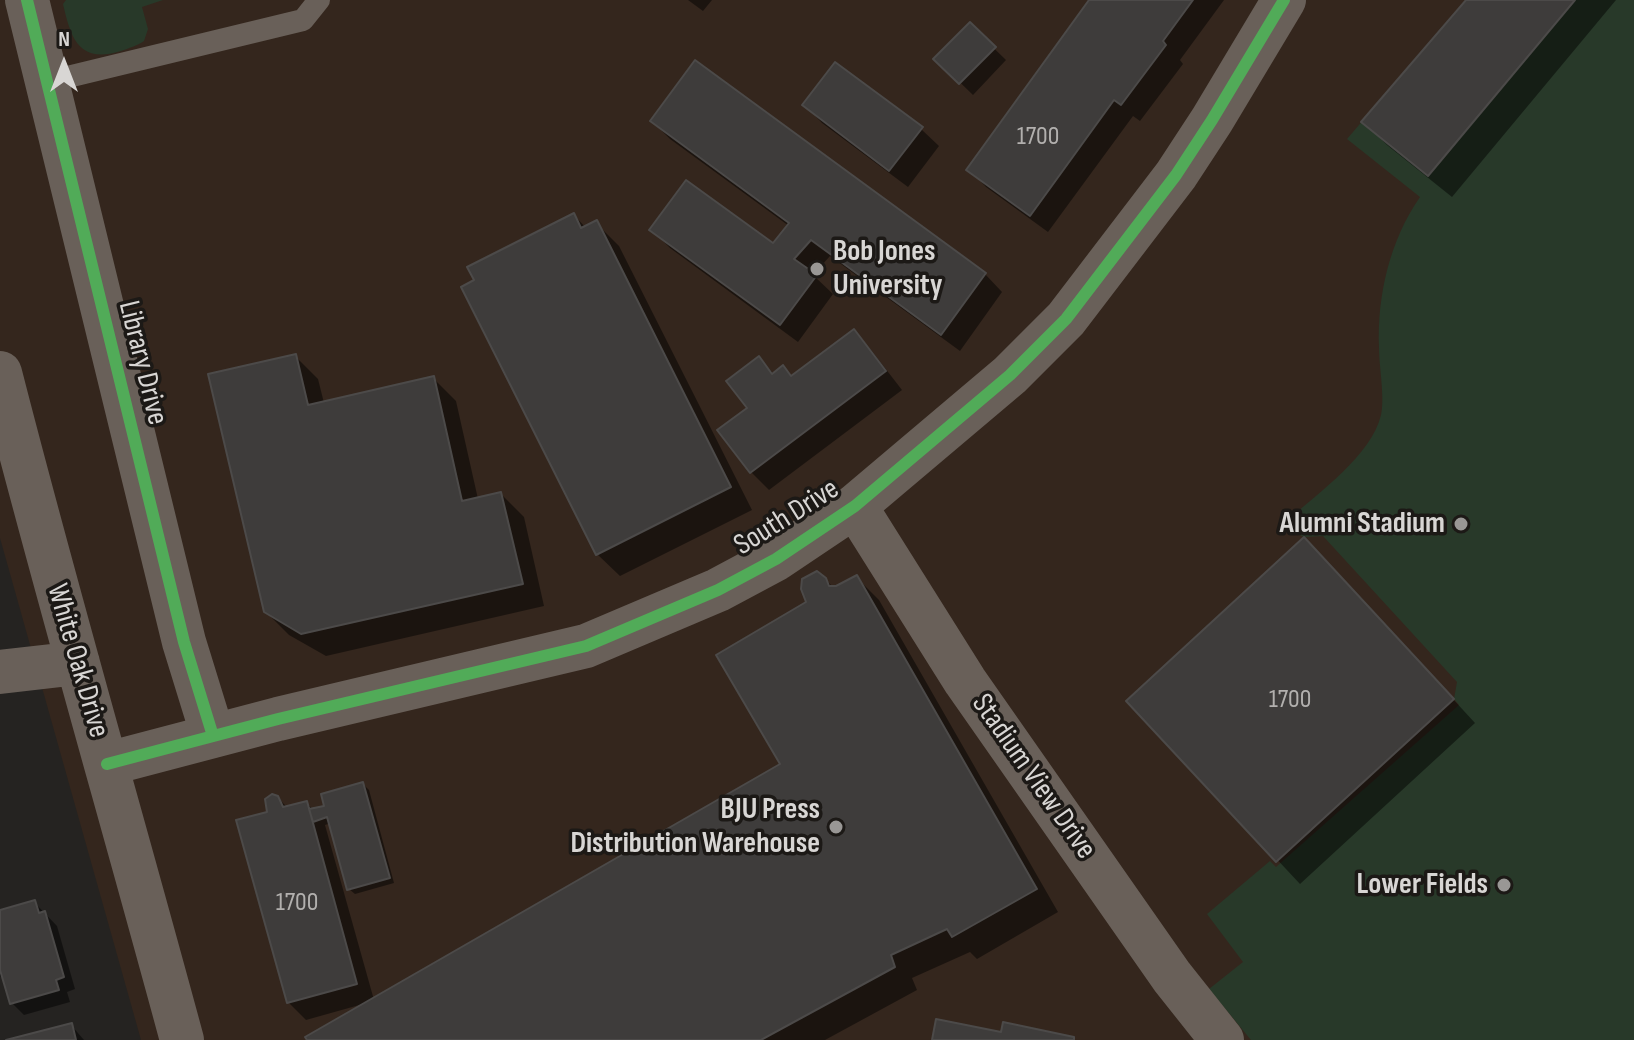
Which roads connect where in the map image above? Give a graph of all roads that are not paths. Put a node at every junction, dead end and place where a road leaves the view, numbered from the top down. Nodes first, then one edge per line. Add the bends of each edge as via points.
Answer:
1 (27, 0) edge
2 (319, 0) edge
3 (1284, 0) edge
4 (47, 82) junction
5 (0, 373) edge
6 (855, 506) junction
7 (78, 663) junction
8 (0, 672) edge
9 (213, 736) junction
10 (107, 764) junction
11 (182, 1040) edge
12 (1222, 1040) edge

1 - 4 street, Library Drive
2 - 4 lane via 303,20
3 - 6 street, South Drive via 1183,164 1066,319 1010,375
4 - 9 street, Library Drive via 184,642
5 - 7 street, White Oak Drive
6 - 9 street, South Drive via 718,590 586,646
6 - 12 street, Stadium View Drive via 965,681
7 - 8 street
7 - 10 street, White Oak Drive
9 - 10 street, South Drive
10 - 11 street, White Oak Drive

